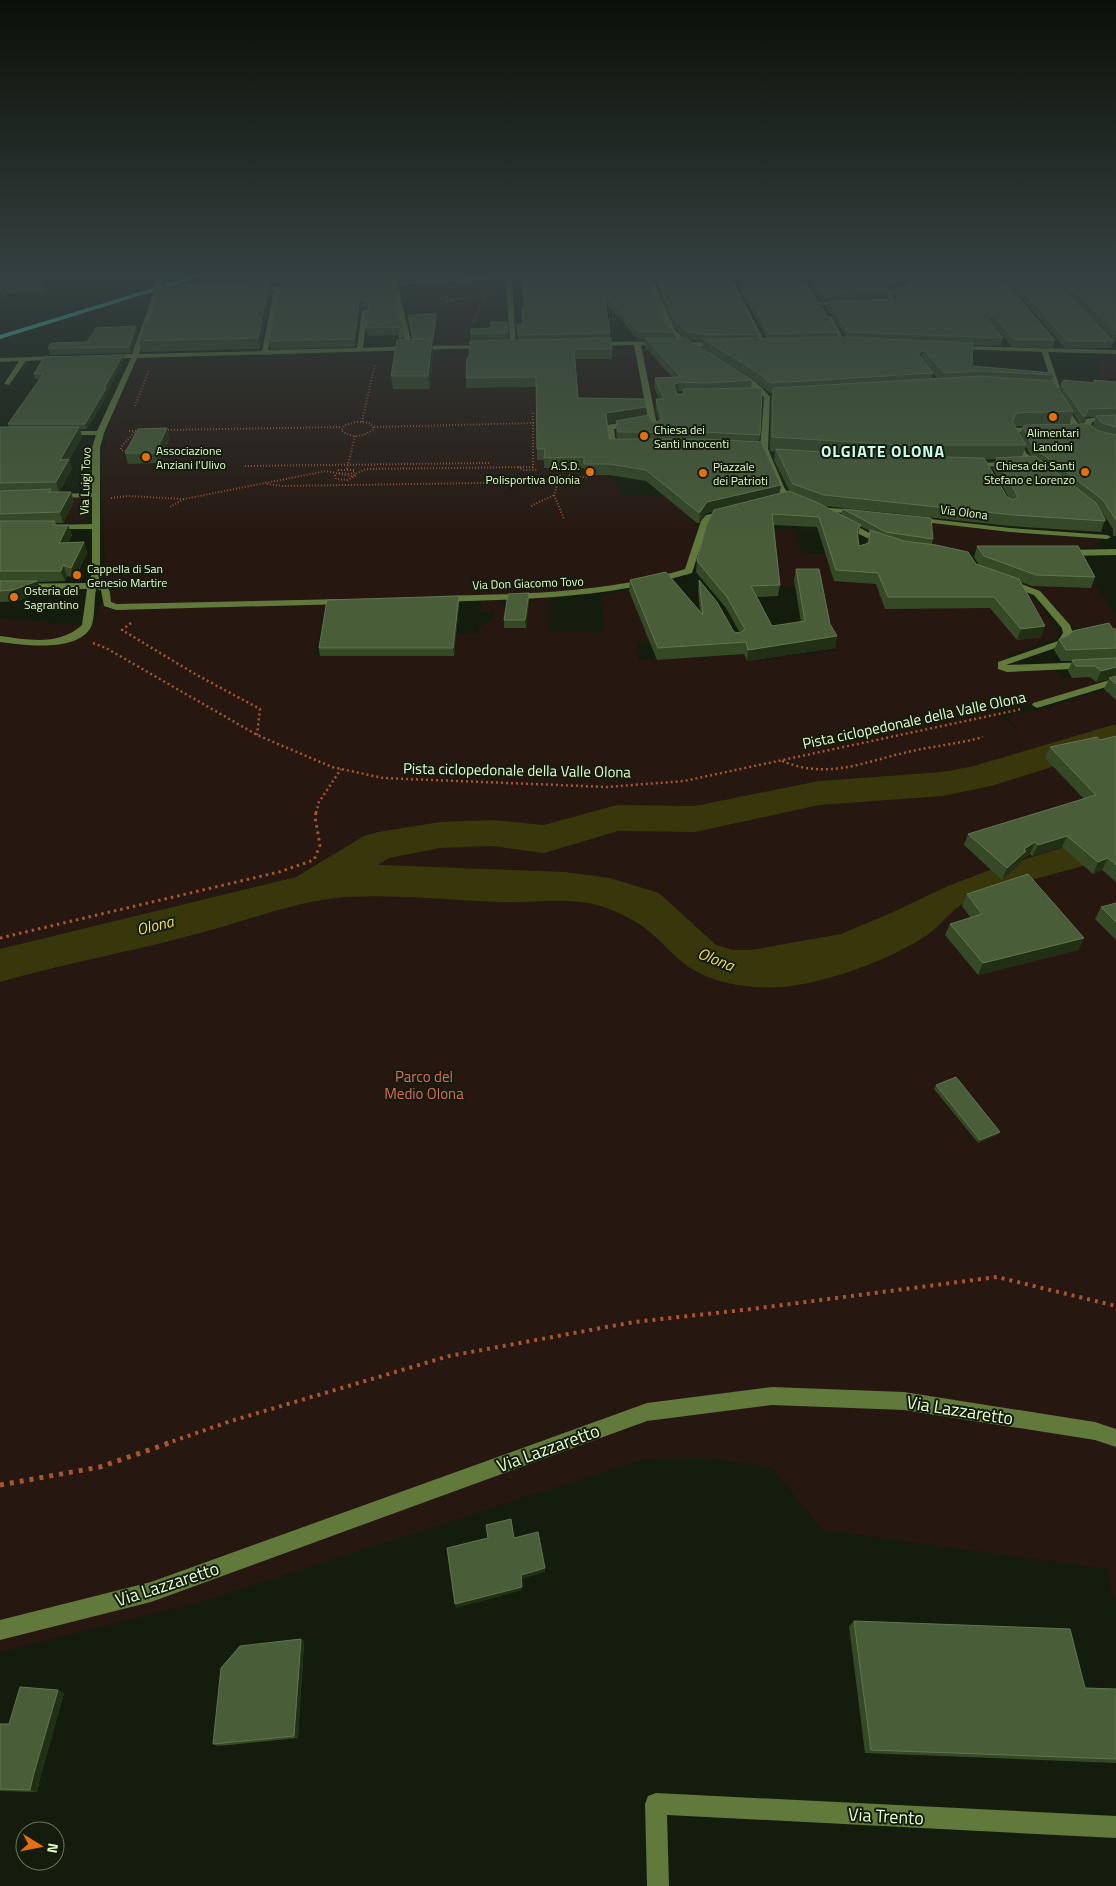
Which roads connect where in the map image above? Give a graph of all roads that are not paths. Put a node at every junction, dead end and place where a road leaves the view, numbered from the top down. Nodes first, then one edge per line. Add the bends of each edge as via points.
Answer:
1 (21, 363) edge
2 (131, 363) edge
3 (641, 363) edge
4 (1049, 363) edge
5 (731, 370) edge
6 (7, 384) dead end
7 (754, 394) edge
8 (766, 395) junction
9 (776, 397) edge
10 (1116, 418) edge
11 (652, 420) junction
12 (1068, 428) edge
13 (1077, 428) junction
14 (1088, 428) junction
15 (656, 429) edge
16 (1043, 429) edge
17 (100, 432) junction
18 (60, 433) edge
19 (1116, 440) edge
20 (631, 446) edge
21 (756, 448) edge
22 (769, 453) junction
23 (1034, 463) junction
24 (962, 465) edge
25 (985, 465) junction
26 (990, 473) edge
27 (1048, 473) edge
28 (95, 495) junction
29 (47, 496) edge
30 (786, 500) edge
31 (808, 506) edge
32 (818, 509) junction
33 (737, 510) edge
34 (864, 513) edge
35 (908, 518) edge
36 (95, 526) junction
37 (39, 527) edge
38 (1110, 535) edge
39 (890, 544) edge
40 (1116, 552) edge
41 (994, 577) edge
42 (94, 585) junction
43 (0, 587) edge
44 (434, 600) edge
45 (357, 602) edge
46 (0, 639) edge
47 (1116, 664) edge
48 (1116, 681) edge
49 (1037, 705) road end
50 (1116, 1438) edge
51 (0, 1630) edge
52 (1116, 1827) edge
53 (658, 1886) edge

1 - 6 street
2 - 17 street, Via Luigi Tovo
3 - 11 street
4 - 13 street via 1057,388 1050,389
5 - 8 street
7 - 8 street
8 - 9 street
8 - 22 street
10 - 14 street via 1093,420
11 - 15 street
11 - 20 street via 610,427 613,446
12 - 13 street
13 - 14 street
14 - 19 street via 1099,436
16 - 23 street via 1016,430 1014,434 1020,450
17 - 18 street
17 - 28 street, Via Luigi Tovo
21 - 22 street
22 - 30 street
23 - 25 street
23 - 27 street
24 - 25 street
25 - 26 street
28 - 29 street
28 - 36 street, Via Luigi Tovo
31 - 32 street
32 - 34 street
32 - 39 street via 864,538
33 - 44 street, Via Don Giacomo Tovo via 709,517 704,524 692,574 595,593
35 - 38 street, Via Olona via 1010,530
36 - 37 street
36 - 42 street, Via Luigi Tovo
38 - 40 street via 1095,548 1057,553
41 - 47 street via 1037,592 1067,627 1068,633 1061,643 1001,664 1001,667
42 - 43 street
42 - 45 street via 104,587 107,604 116,607
42 - 46 street, Via Luigi Tovo via 89,600 88,624 75,637 54,642
48 - 49 street
50 - 51 street, Via Lazzaretto via 1095,1431 904,1401 772,1396 647,1412 151,1592
52 - 53 street, Via Trento via 656,1804

